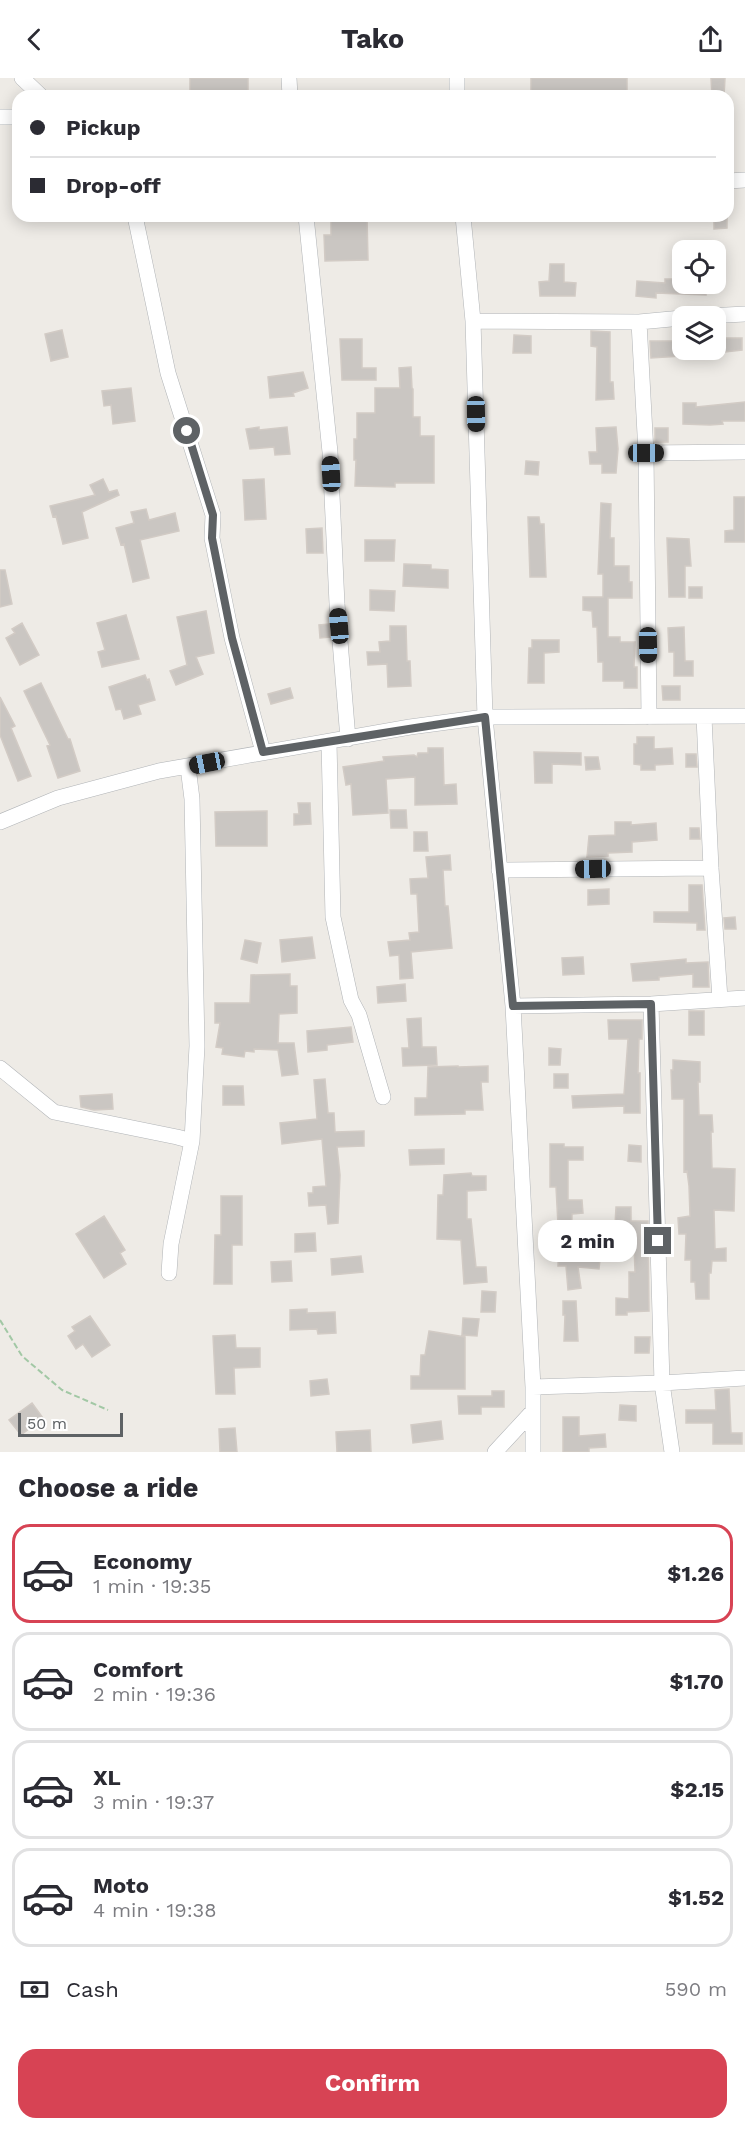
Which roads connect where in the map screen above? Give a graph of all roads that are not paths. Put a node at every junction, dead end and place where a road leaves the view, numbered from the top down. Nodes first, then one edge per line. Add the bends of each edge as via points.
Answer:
1 (22, 78) edge
2 (35, 90) edge
3 (136, 222) edge
4 (307, 222) edge
5 (464, 222) edge
6 (745, 314) edge
7 (726, 315) edge
8 (672, 319) edge
9 (473, 321) junction
10 (639, 322) junction
11 (745, 452) edge
12 (646, 453) junction
13 (745, 716) edge
14 (485, 717) junction
15 (649, 717) junction
16 (704, 717) junction
17 (348, 740) junction
18 (329, 742) junction
19 (263, 752) junction
20 (188, 767) junction
21 (0, 822) edge
22 (711, 868) junction
23 (499, 870) junction
24 (745, 998) edge
25 (720, 999) junction
26 (651, 1004) junction
27 (513, 1006) junction
28 (0, 1068) edge
29 (383, 1097) dead end
30 (192, 1142) junction
31 (169, 1273) dead end
32 (745, 1378) edge
33 (662, 1383) junction
34 (533, 1387) junction
35 (532, 1412) junction
36 (495, 1452) edge
37 (533, 1452) edge
38 (672, 1452) edge

1 - 2 street
3 - 19 street via 168,373 213,515 212,538 232,638
4 - 17 street via 330,452
5 - 9 street
6 - 7 street
8 - 10 street
9 - 10 street
9 - 14 street
10 - 12 street
11 - 12 street
12 - 15 street
13 - 16 street
14 - 15 street
14 - 17 street
14 - 23 street
15 - 16 street
16 - 22 street
17 - 18 street
18 - 19 street
18 - 29 street via 333,917 351,1000
19 - 20 street
20 - 21 street via 58,798
20 - 30 street via 197,1046
22 - 23 street
22 - 25 street
23 - 27 street
24 - 25 street
25 - 26 street
26 - 27 street
26 - 33 street
27 - 34 street
28 - 30 street via 54,1112
30 - 31 street via 171,1244
32 - 33 street
33 - 34 street
33 - 38 street
34 - 35 street
35 - 36 street
35 - 37 street

